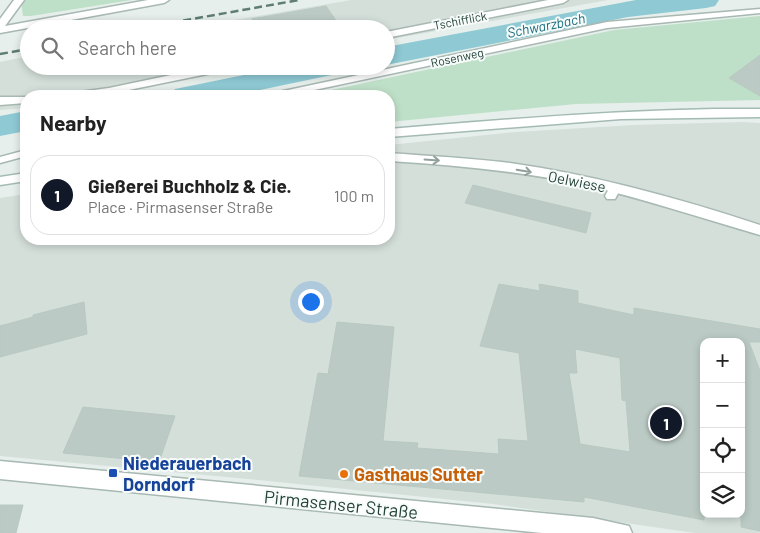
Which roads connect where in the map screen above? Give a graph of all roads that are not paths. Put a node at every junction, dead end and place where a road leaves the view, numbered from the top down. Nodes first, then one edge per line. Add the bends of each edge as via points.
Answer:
1 (19, 0) edge
2 (164, 0) edge
3 (563, 0) edge
4 (760, 12) edge
5 (55, 20) edge
6 (0, 26) edge
7 (20, 26) edge
8 (0, 30) edge
9 (395, 33) edge
10 (395, 71) edge
11 (188, 75) edge
12 (374, 75) edge
13 (114, 90) edge
14 (303, 90) edge
15 (20, 100) edge
16 (0, 101) edge
17 (760, 113) edge
18 (395, 133) edge
19 (20, 155) edge
20 (395, 157) edge
21 (0, 160) edge
22 (20, 179) edge
23 (0, 181) edge
24 (760, 230) edge
25 (0, 470) edge
26 (622, 533) edge

1 - 6 street
2 - 5 street
3 - 9 street, Tschifflick
4 - 10 lane, Rosenweg via 607,26
7 - 8 street
11 - 13 street
12 - 14 lane, Rosenweg
15 - 16 street
17 - 18 street via 597,116
19 - 21 lane
20 -> 24 street, Oelwiese via 476,163 699,211
22 - 23 street
25 - 26 street, Pirmasenser Straße

